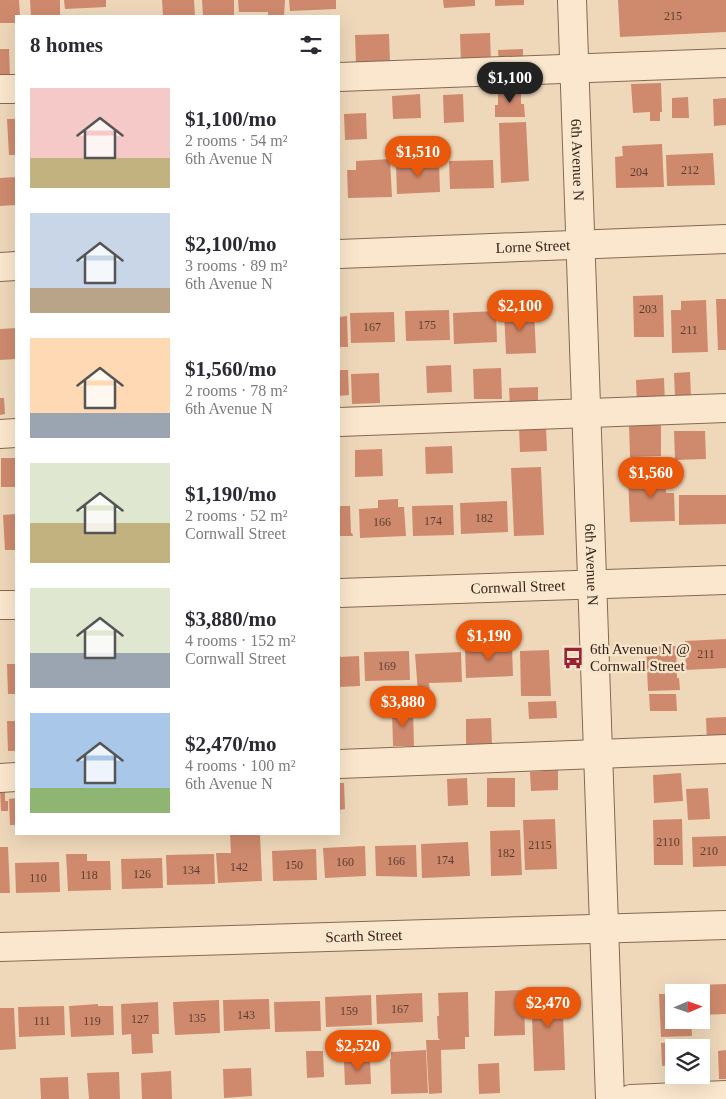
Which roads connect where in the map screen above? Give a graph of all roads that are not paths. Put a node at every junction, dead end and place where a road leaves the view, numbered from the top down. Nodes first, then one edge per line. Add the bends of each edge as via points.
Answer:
1 (572, 0) edge
2 (726, 63) edge
3 (574, 69) junction
4 (340, 77) edge
5 (15, 89) edge
6 (0, 90) edge
7 (726, 239) edge
8 (580, 245) junction
9 (340, 254) edge
10 (15, 266) edge
11 (0, 267) edge
12 (726, 408) edge
13 (586, 414) junction
14 (340, 422) edge
15 (15, 433) edge
16 (0, 434) edge
17 (726, 580) edge
18 (592, 584) junction
19 (340, 594) edge
20 (0, 605) edge
21 (15, 605) edge
22 (726, 749) edge
23 (598, 753) junction
24 (340, 764) edge
25 (15, 777) edge
26 (0, 778) edge
27 (726, 925) edge
28 (604, 929) junction
29 (0, 948) edge
30 (726, 1095) edge
31 (610, 1099) edge
32 (631, 1099) edge

1 - 3 street, 6th Avenue N
2 - 3 street
3 - 4 street
3 - 8 street, 6th Avenue N
5 - 6 street
7 - 8 street, Lorne Street
8 - 9 street, Lorne Street
8 - 13 street, 6th Avenue N
10 - 11 street
12 - 13 street
13 - 14 street
13 - 18 street, 6th Avenue N
15 - 16 street
17 - 18 street, Cornwall Street
18 - 19 street, Cornwall Street
18 - 23 street, 6th Avenue N
20 - 21 street
22 - 23 street
23 - 24 street
23 - 28 street, 6th Avenue N
25 - 26 street
27 - 28 street, Scarth Street
28 - 29 street, Scarth Street
28 - 31 street, 6th Avenue N
30 - 32 street

